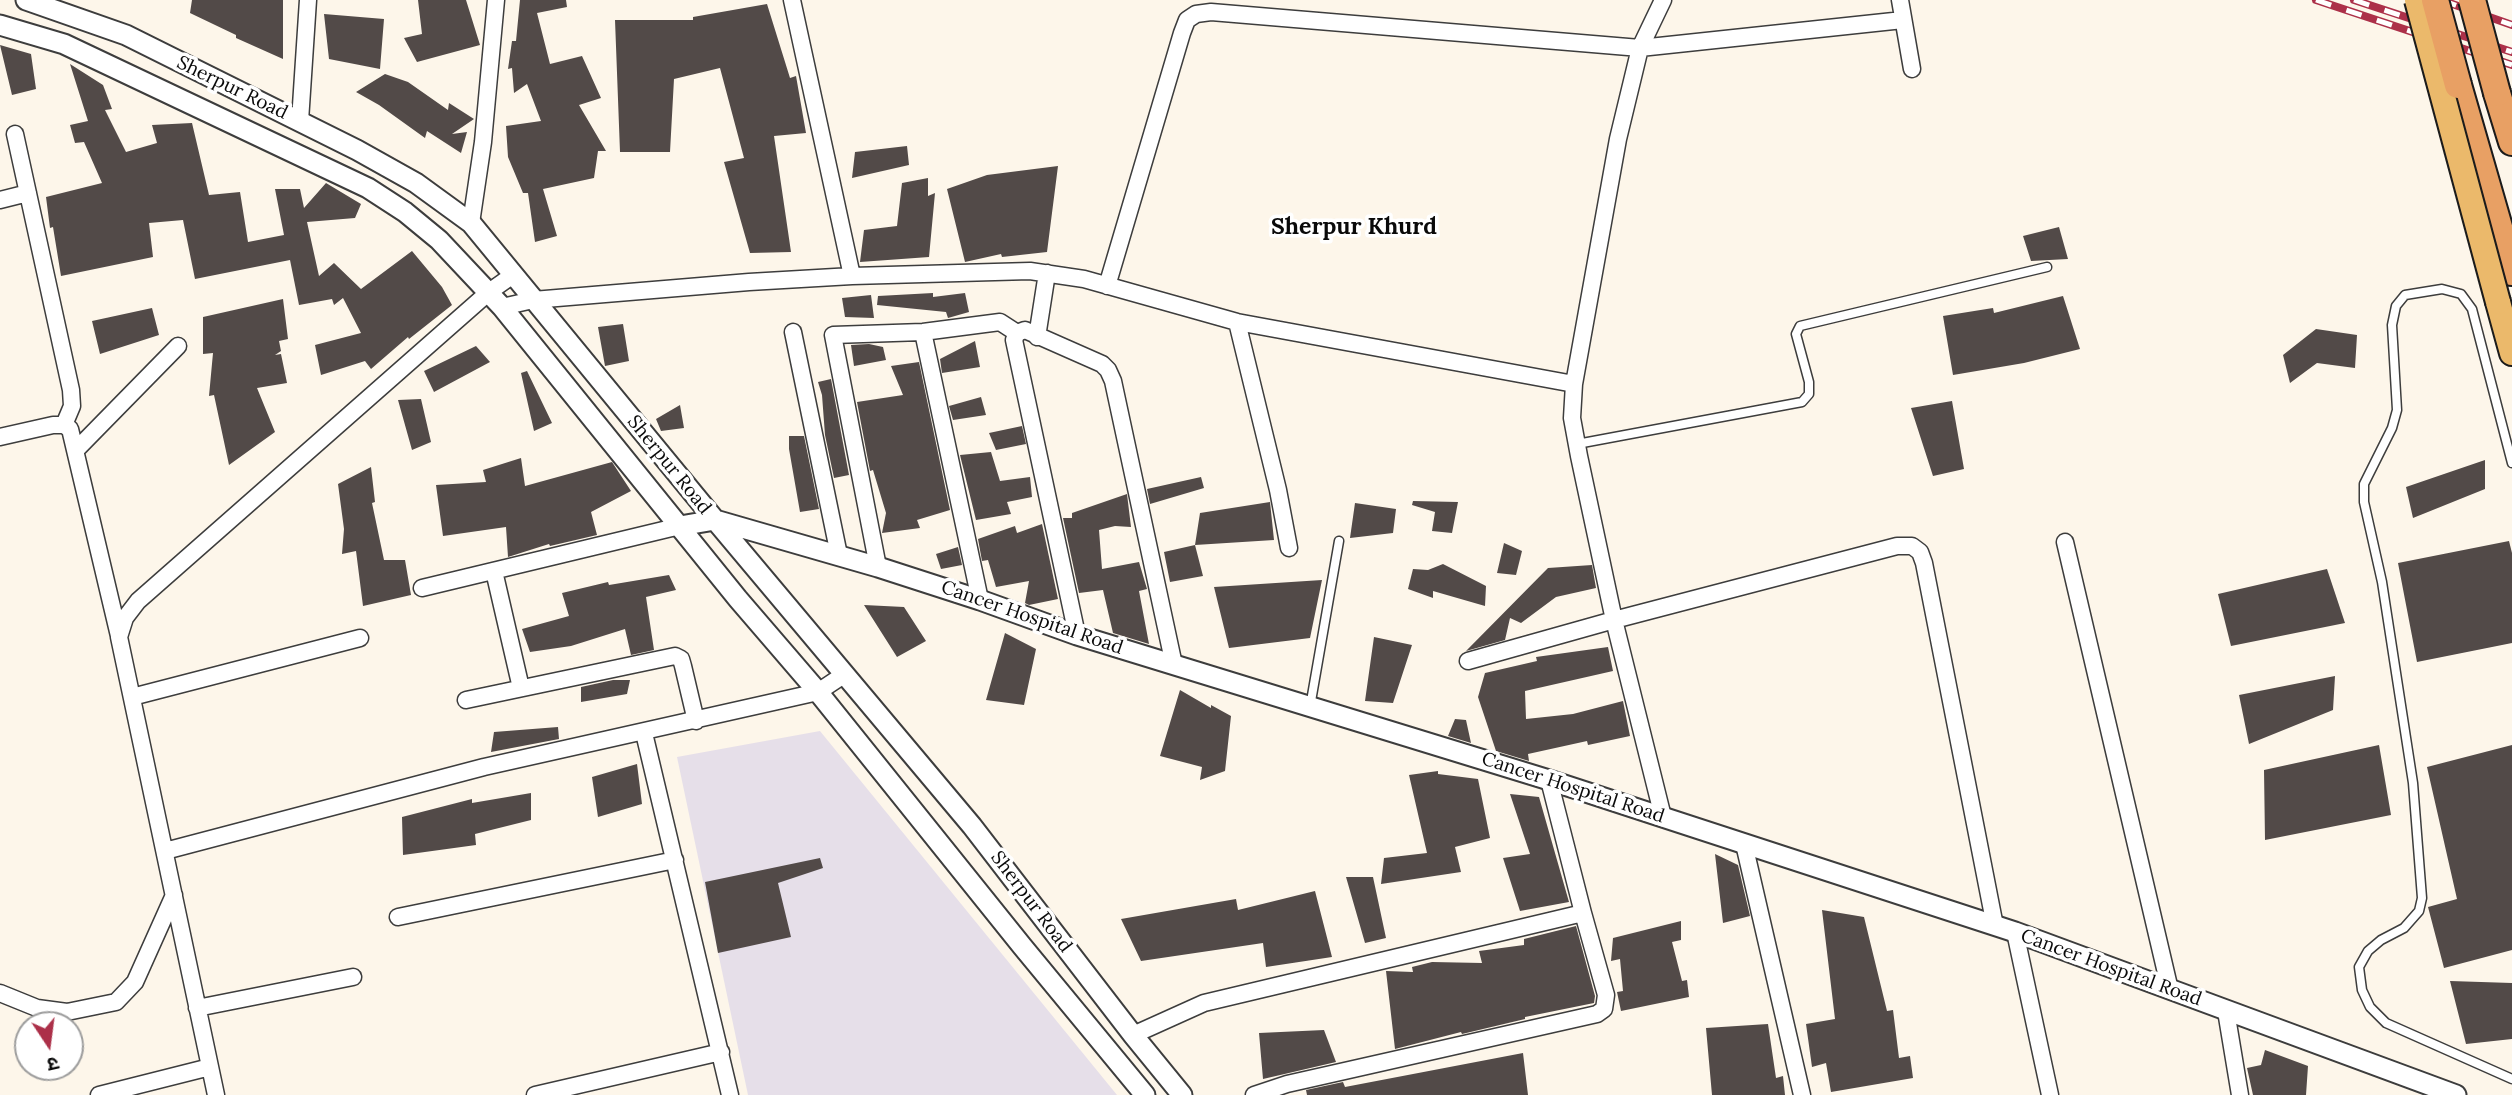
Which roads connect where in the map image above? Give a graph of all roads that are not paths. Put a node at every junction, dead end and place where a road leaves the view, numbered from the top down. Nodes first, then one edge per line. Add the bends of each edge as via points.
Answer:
1 (26, 0) edge
2 (308, 0) edge
3 (496, 0) edge
4 (792, 0) edge
5 (1663, 0) edge
6 (1900, 0) edge
7 (2417, 0) edge
8 (2435, 0) edge
9 (2472, 0) edge
10 (1228, 7) edge
11 (1903, 20) junction
12 (0, 25) edge
13 (1640, 48) junction
14 (1912, 69) dead end
15 (300, 121) junction
16 (15, 134) dead end
17 (2512, 142) edge
18 (28, 193) junction
19 (0, 200) edge
20 (471, 223) junction
21 (2047, 267) dead end
22 (2512, 272) edge
23 (1047, 273) junction
24 (513, 275) junction
25 (852, 276) junction
26 (1107, 286) junction
27 (496, 300) junction
28 (533, 300) junction
29 (1237, 322) junction
30 (793, 332) dead end
31 (923, 332) junction
32 (1017, 333) junction
33 (1037, 337) junction
34 (178, 346) dead end
35 (2512, 353) edge
36 (1574, 384) junction
37 (64, 425) junction
38 (0, 437) edge
39 (1577, 444) junction
40 (76, 450) junction
41 (2512, 463) edge
42 (715, 520) junction
43 (680, 526) junction
44 (1339, 541) dead end
45 (2065, 542) dead end
46 (1289, 548) dead end
47 (839, 555) junction
48 (878, 566) junction
49 (494, 571) junction
50 (422, 588) dead end
51 (980, 600) junction
52 (1614, 620) junction
53 (1077, 635) junction
54 (119, 637) junction
55 (360, 638) dead end
56 (1468, 661) dead end
57 (1174, 665) junction
58 (845, 674) junction
59 (521, 688) junction
60 (818, 692) junction
61 (132, 696) junction
62 (466, 700) dead end
63 (1310, 707) junction
64 (696, 720) junction
65 (644, 733) junction
66 (1549, 780) junction
67 (1663, 817) junction
68 (1744, 844) junction
69 (165, 851) junction
70 (674, 860) junction
71 (174, 895) junction
72 (1583, 913) junction
73 (398, 917) dead end
74 (1995, 926) junction
75 (2015, 932) junction
76 (354, 977) dead end
77 (2170, 990) junction
78 (0, 993) edge
79 (197, 1008) junction
80 (2226, 1011) junction
81 (1133, 1035) junction
82 (721, 1052) junction
83 (210, 1067) junction
84 (2512, 1079) edge
85 (2434, 1091) edge
86 (99, 1095) edge
87 (216, 1095) edge
88 (535, 1095) edge
89 (730, 1095) edge
90 (1145, 1095) edge
91 (1182, 1095) edge
92 (1254, 1095) edge
93 (1802, 1095) edge
94 (2050, 1095) edge
95 (2240, 1095) edge
96 (2456, 1095) edge

1 - 15 street, Sherpur Road via 126,35
2 - 15 street
3 - 20 street
4 - 25 street
5 - 13 street
6 - 11 street
7 - 35 main road, bridge
8 - 22 highway, bridge
9 - 17 highway, bridge
10 - 13 street
10 - 26 street via 1186,20
11 - 13 street
11 - 14 street
12 - 27 street, Sherpur Road via 64,44 368,188 439,240
13 - 36 street via 1618,139
15 - 20 street, Sherpur Road via 416,183
16 - 18 street
18 - 19 street
18 - 37 street via 71,390 72,405
20 - 24 street, Sherpur Road
21 - 39 lane via 1800,326 1796,334 1809,382 1809,394 1802,402
23 - 25 street
23 - 26 street
23 - 33 street
24 - 27 street
24 - 28 street, Sherpur Road
25 - 28 street
26 - 29 street
27 - 28 street
27 - 43 street, Sherpur Road
27 - 54 street via 138,601 125,618
28 - 42 street, Sherpur Road
29 - 36 street
29 - 46 street
30 - 47 street
31 - 32 street via 1000,322
31 - 48 street via 833,335
31 - 51 street
32 - 33 street via 1025,330
32 - 53 street via 1014,340
33 - 57 street via 1102,364 1113,381
34 - 40 street
36 - 39 street via 1572,418
37 - 38 street
37 - 40 street via 70,429
39 - 52 street
40 - 54 street
41 - 84 lane via 2472,309 2460,293 2442,289 2405,295 2396,306 2392,325 2397,410 2364,484 2364,502 2382,582 2413,783 2421,898 2419,911 2404,928 2368,951 2359,967 2362,990 2370,1007 2386,1023
42 - 43 street, Cancer Hospital Road
42 - 47 street, Cancer Hospital Road
42 - 58 street, Sherpur Road
43 - 49 street
43 - 60 street, Sherpur Road
44 - 63 lane
45 - 77 street
47 - 48 street, Cancer Hospital Road
48 - 51 street, Cancer Hospital Road
49 - 50 street
49 - 59 street
51 - 53 street, Cancer Hospital Road
52 - 56 street
52 - 67 street
52 - 74 street via 1897,546 1912,546 1920,552
53 - 57 street, Cancer Hospital Road
54 - 61 street
55 - 61 street
57 - 63 street, Cancer Hospital Road
58 - 60 street
58 - 81 street, Sherpur Road via 972,825
59 - 62 street
59 - 64 street via 675,656 681,659
60 - 64 street
60 - 90 street, Sherpur Road
61 - 69 street
63 - 66 street, Cancer Hospital Road
64 - 65 street
65 - 69 street via 484,767
65 - 70 street
66 - 67 street, Cancer Hospital Road
66 - 72 street
67 - 68 street, Cancer Hospital Road
68 - 74 street, Cancer Hospital Road
68 - 93 street
69 - 71 street
70 - 73 street
70 - 82 street
71 - 78 street via 135,982 116,1002 67,1012 37,1008
71 - 79 street
72 - 81 street via 1204,1003
72 - 92 street via 1606,995 1604,1009 1597,1014
74 - 75 street, Cancer Hospital Road
75 - 77 street, Cancer Hospital Road
75 - 94 street
76 - 79 street
77 - 80 street, Cancer Hospital Road
79 - 83 street
80 - 85 street, Cancer Hospital Road
80 - 95 street
81 - 91 street, Sherpur Road
82 - 88 street
82 - 89 street
83 - 86 street
83 - 87 street
85 - 96 street, Cancer Hospital Road

